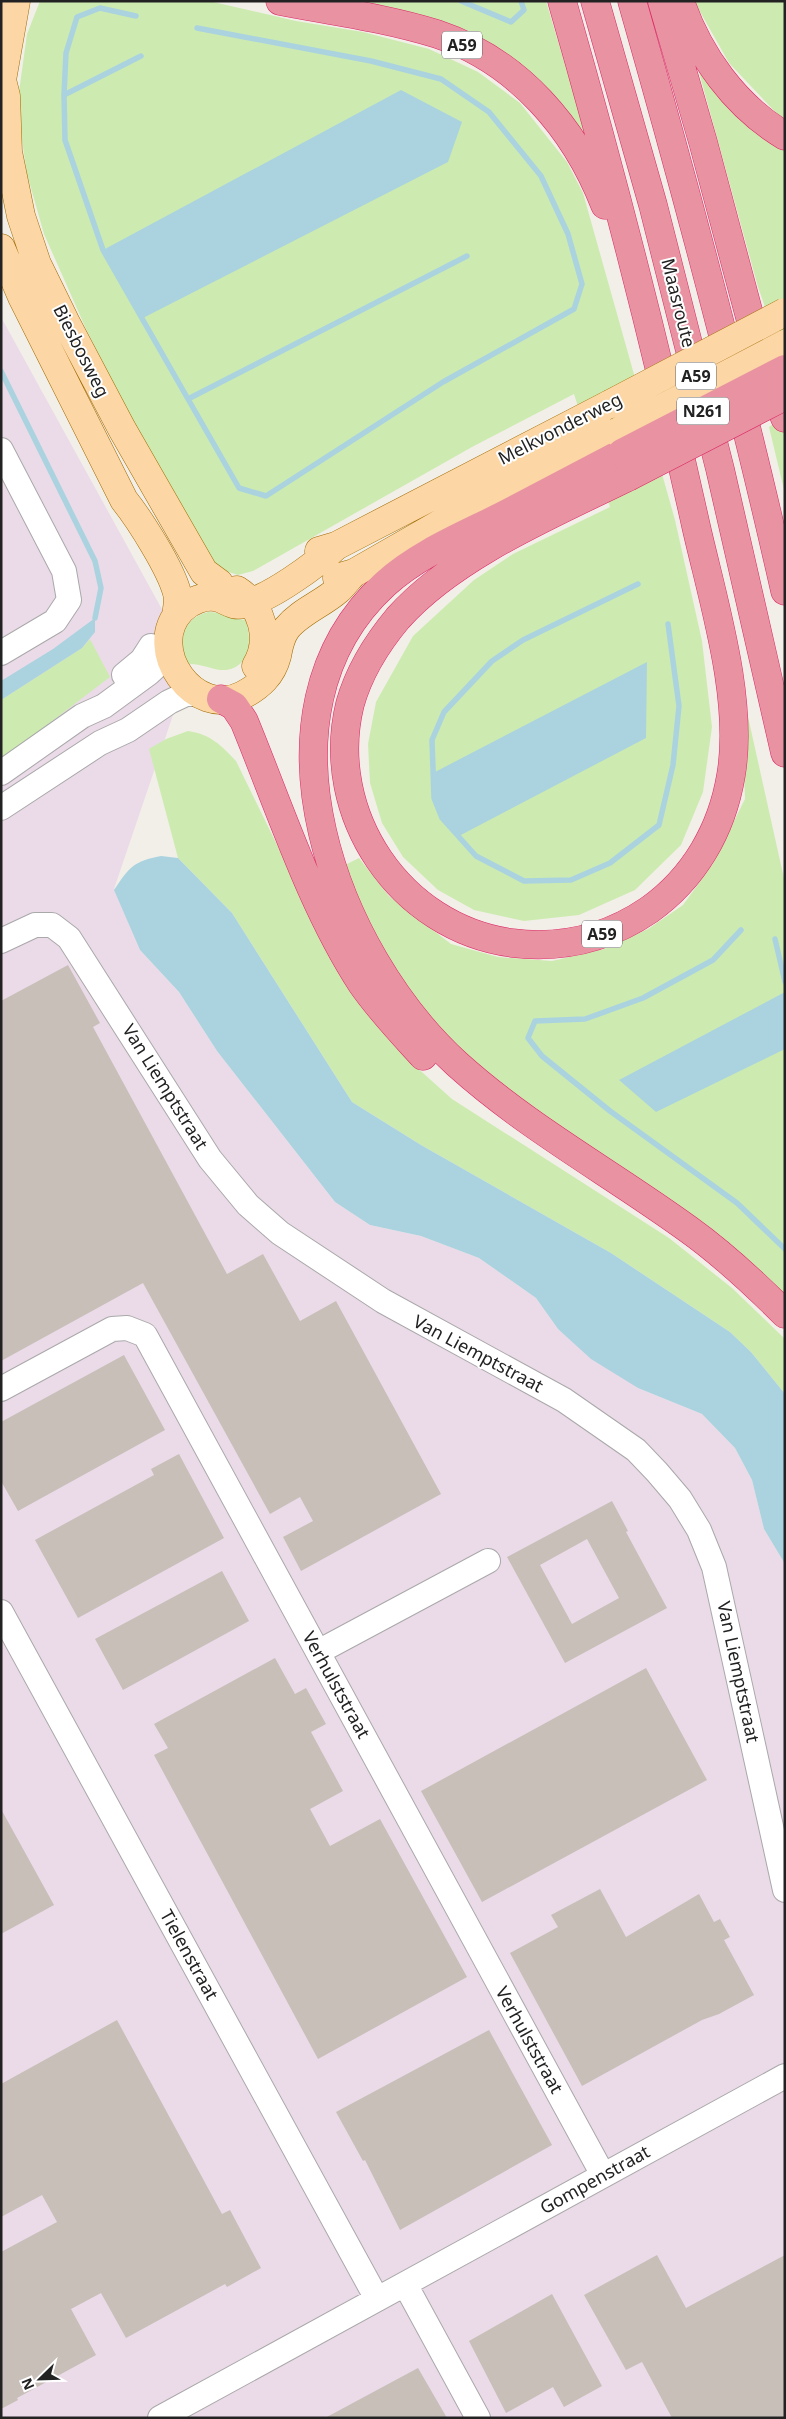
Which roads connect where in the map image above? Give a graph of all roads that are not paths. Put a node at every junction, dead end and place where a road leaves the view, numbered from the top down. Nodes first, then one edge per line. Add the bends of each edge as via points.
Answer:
1 (16, 1) edge
2 (28, 1) edge
3 (280, 1) edge
4 (562, 1) edge
5 (595, 1) edge
6 (632, 1) edge
7 (662, 1) edge
8 (680, 1) edge
9 (6, 96) junction
10 (785, 136) edge
11 (1, 248) edge
12 (785, 312) edge
13 (646, 322) junction
14 (785, 344) edge
15 (785, 369) edge
16 (785, 396) edge
17 (785, 418) edge
18 (1, 450) edge
19 (622, 454) junction
20 (531, 526) joint
21 (785, 591) edge
22 (236, 592) junction
23 (172, 605) junction
24 (273, 637) junction
25 (160, 645) junction
26 (1, 653) edge
27 (201, 691) junction
28 (785, 753) edge
29 (1, 773) edge
30 (1, 808) edge
31 (8, 937) edge
32 (580, 1158) junction
33 (785, 1314) edge
34 (1, 1389) edge
35 (488, 1562) dead end
36 (1, 1612) edge
37 (318, 1652) junction
38 (785, 1890) edge
39 (785, 2076) edge
40 (603, 2176) junction
41 (405, 2284) junction
42 (377, 2299) junction
43 (160, 2418) edge
44 (478, 2418) edge

1 - 9 main road, Biesbosweg via 2,80
2 - 9 main road, Biesbosweg
3 - 13 highway, A59 via 401,24 438,35 498,65 533,93 567,131 593,174 621,244
4 - 13 highway, A59 via 611,170
5 - 28 highway, Maasroute / A59 via 694,365
6 - 21 highway, Maasroute / A59 via 687,194
7 - 17 highway via 763,366
8 - 10 highway via 689,28 731,91
9 - 22 main road, Biesbosweg via 5,120 13,183 38,264 139,460 204,572
11 - 23 main road, Biesbosweg via 22,297 124,500 138,518
12 - 22 main road, Melkvonderweg, bridge via 336,546 320,562
13 - 20 highway, A59 via 684,471 728,675 732,773 722,814 704,853 673,890 634,920 614,930 548,945 501,942 473,934 450,924 412,899 380,864 366,840 349,789 345,758 351,703 364,668 389,630 428,589 457,568
14 - 19 main road, Melkvonderweg, bridge
15 - 19 highway, N261, bridge
16 - 19 highway, N261, bridge
18 - 26 street via 64,571 68,600 55,621
19 - 20 highway, N261
19 - 24 main road, Melkvonderweg via 450,518 354,573 338,590
19 - 32 highway via 449,542 386,584 336,646 320,688 314,729 315,775 327,848 350,914 379,969 416,1022 458,1065
22 - 23 main road via 199,584
22 - 23 main road via 236,606 219,598 201,598
22 - 24 main road via 260,617
23 - 25 main road via 169,634
24 - 27 main road via 264,647 258,664 240,680 224,684 196,678
24 - 27 main road via 273,669 266,679 241,696
25 - 27 main road via 175,670
25 - 29 street via 99,695 82,716
27 - 30 street via 176,683 122,721 100,743
27 - 32 highway via 234,706 244,721 323,913 353,969 383,1011 424,1058 462,1089 523,1130
31 - 38 street, Van Liemptstraat via 36,925 52,925 69,938 210,1159 248,1206 280,1233 383,1302 564,1400 636,1450 658,1472 699,1530 714,1567
32 - 33 highway via 717,1251
34 - 37 street, Verhulststraat via 112,1329 127,1328 145,1335
35 - 37 street
36 - 42 street, Tielenstraat
37 - 40 street, Verhulststraat
39 - 40 street, Gompenstraat
40 - 41 street, Gompenstraat
41 - 42 street, Gompenstraat
41 - 44 street
42 - 43 street, Gompenstraat

